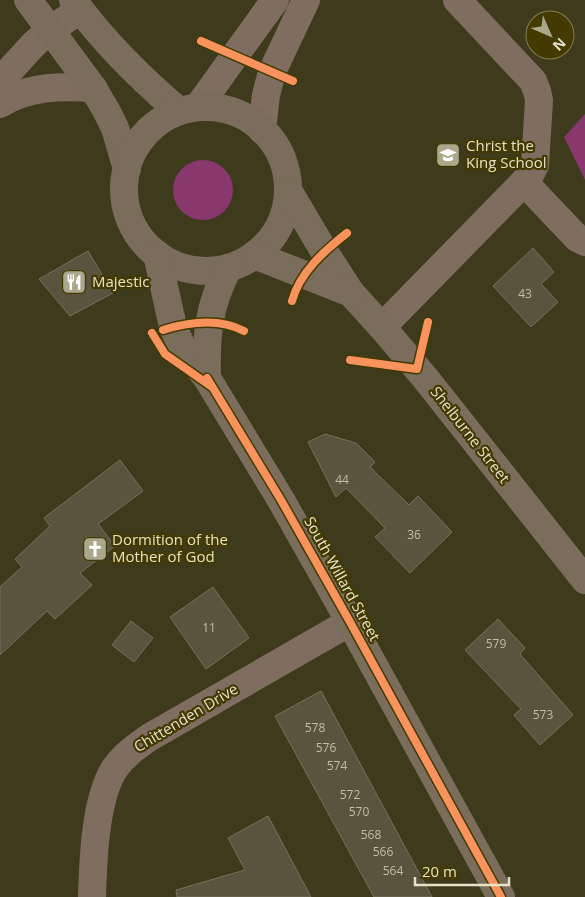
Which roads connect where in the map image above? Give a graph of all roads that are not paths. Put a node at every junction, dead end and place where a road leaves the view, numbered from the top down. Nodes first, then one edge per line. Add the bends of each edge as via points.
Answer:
1 (28, 0) edge
2 (275, 0) edge
3 (306, 0) edge
4 (457, 0) edge
5 (76, 5) edge
6 (50, 30) junction
7 (0, 81) edge
8 (93, 88) junction
9 (0, 104) edge
10 (188, 109) junction
11 (262, 130) junction
12 (127, 169) junction
13 (524, 182) junction
14 (289, 192) junction
15 (585, 242) edge
16 (157, 254) junction
17 (254, 255) junction
18 (228, 268) junction
19 (351, 293) junction
20 (382, 327) junction
21 (208, 378) junction
22 (585, 580) edge
23 (350, 622) junction
24 (92, 897) edge
25 (500, 897) edge

1 - 6 main road, Shelburne Street
2 - 10 street
3 - 11 street via 272,72
4 - 13 street via 533,81 537,91 534,165
5 - 6 street
5 - 10 main road via 151,88
6 - 7 street
6 - 8 main road, Shelburne Street
8 - 9 street via 65,86 33,90
8 - 12 main road, Shelburne Street via 115,128
10 - 11 main road, Shelburne Street via 218,108 233,112
10 - 12 main road, Shelburne Street via 162,120 146,134 132,154
11 - 14 main road, Shelburne Street via 278,152
12 - 16 main road, Shelburne Street via 125,206 132,225
13 - 15 street via 577,238
13 - 20 street
14 - 17 main road, Shelburne Street via 286,213 278,229
14 - 19 main road, Shelburne Street
16 - 18 main road, Shelburne Street via 187,268 207,271
16 - 21 main road, South Willard Street via 173,327 182,347
17 - 18 main road, Shelburne Street
17 - 19 main road, Shelburne Street
18 - 21 main road, South Willard Street via 217,290 208,323
19 - 20 main road, Shelburne Street
20 - 22 main road, Shelburne Street
21 - 23 main road, South Willard Street
23 - 24 street, Chittenden Drive via 150,737 124,757 114,768 100,810
23 - 25 main road, South Willard Street

